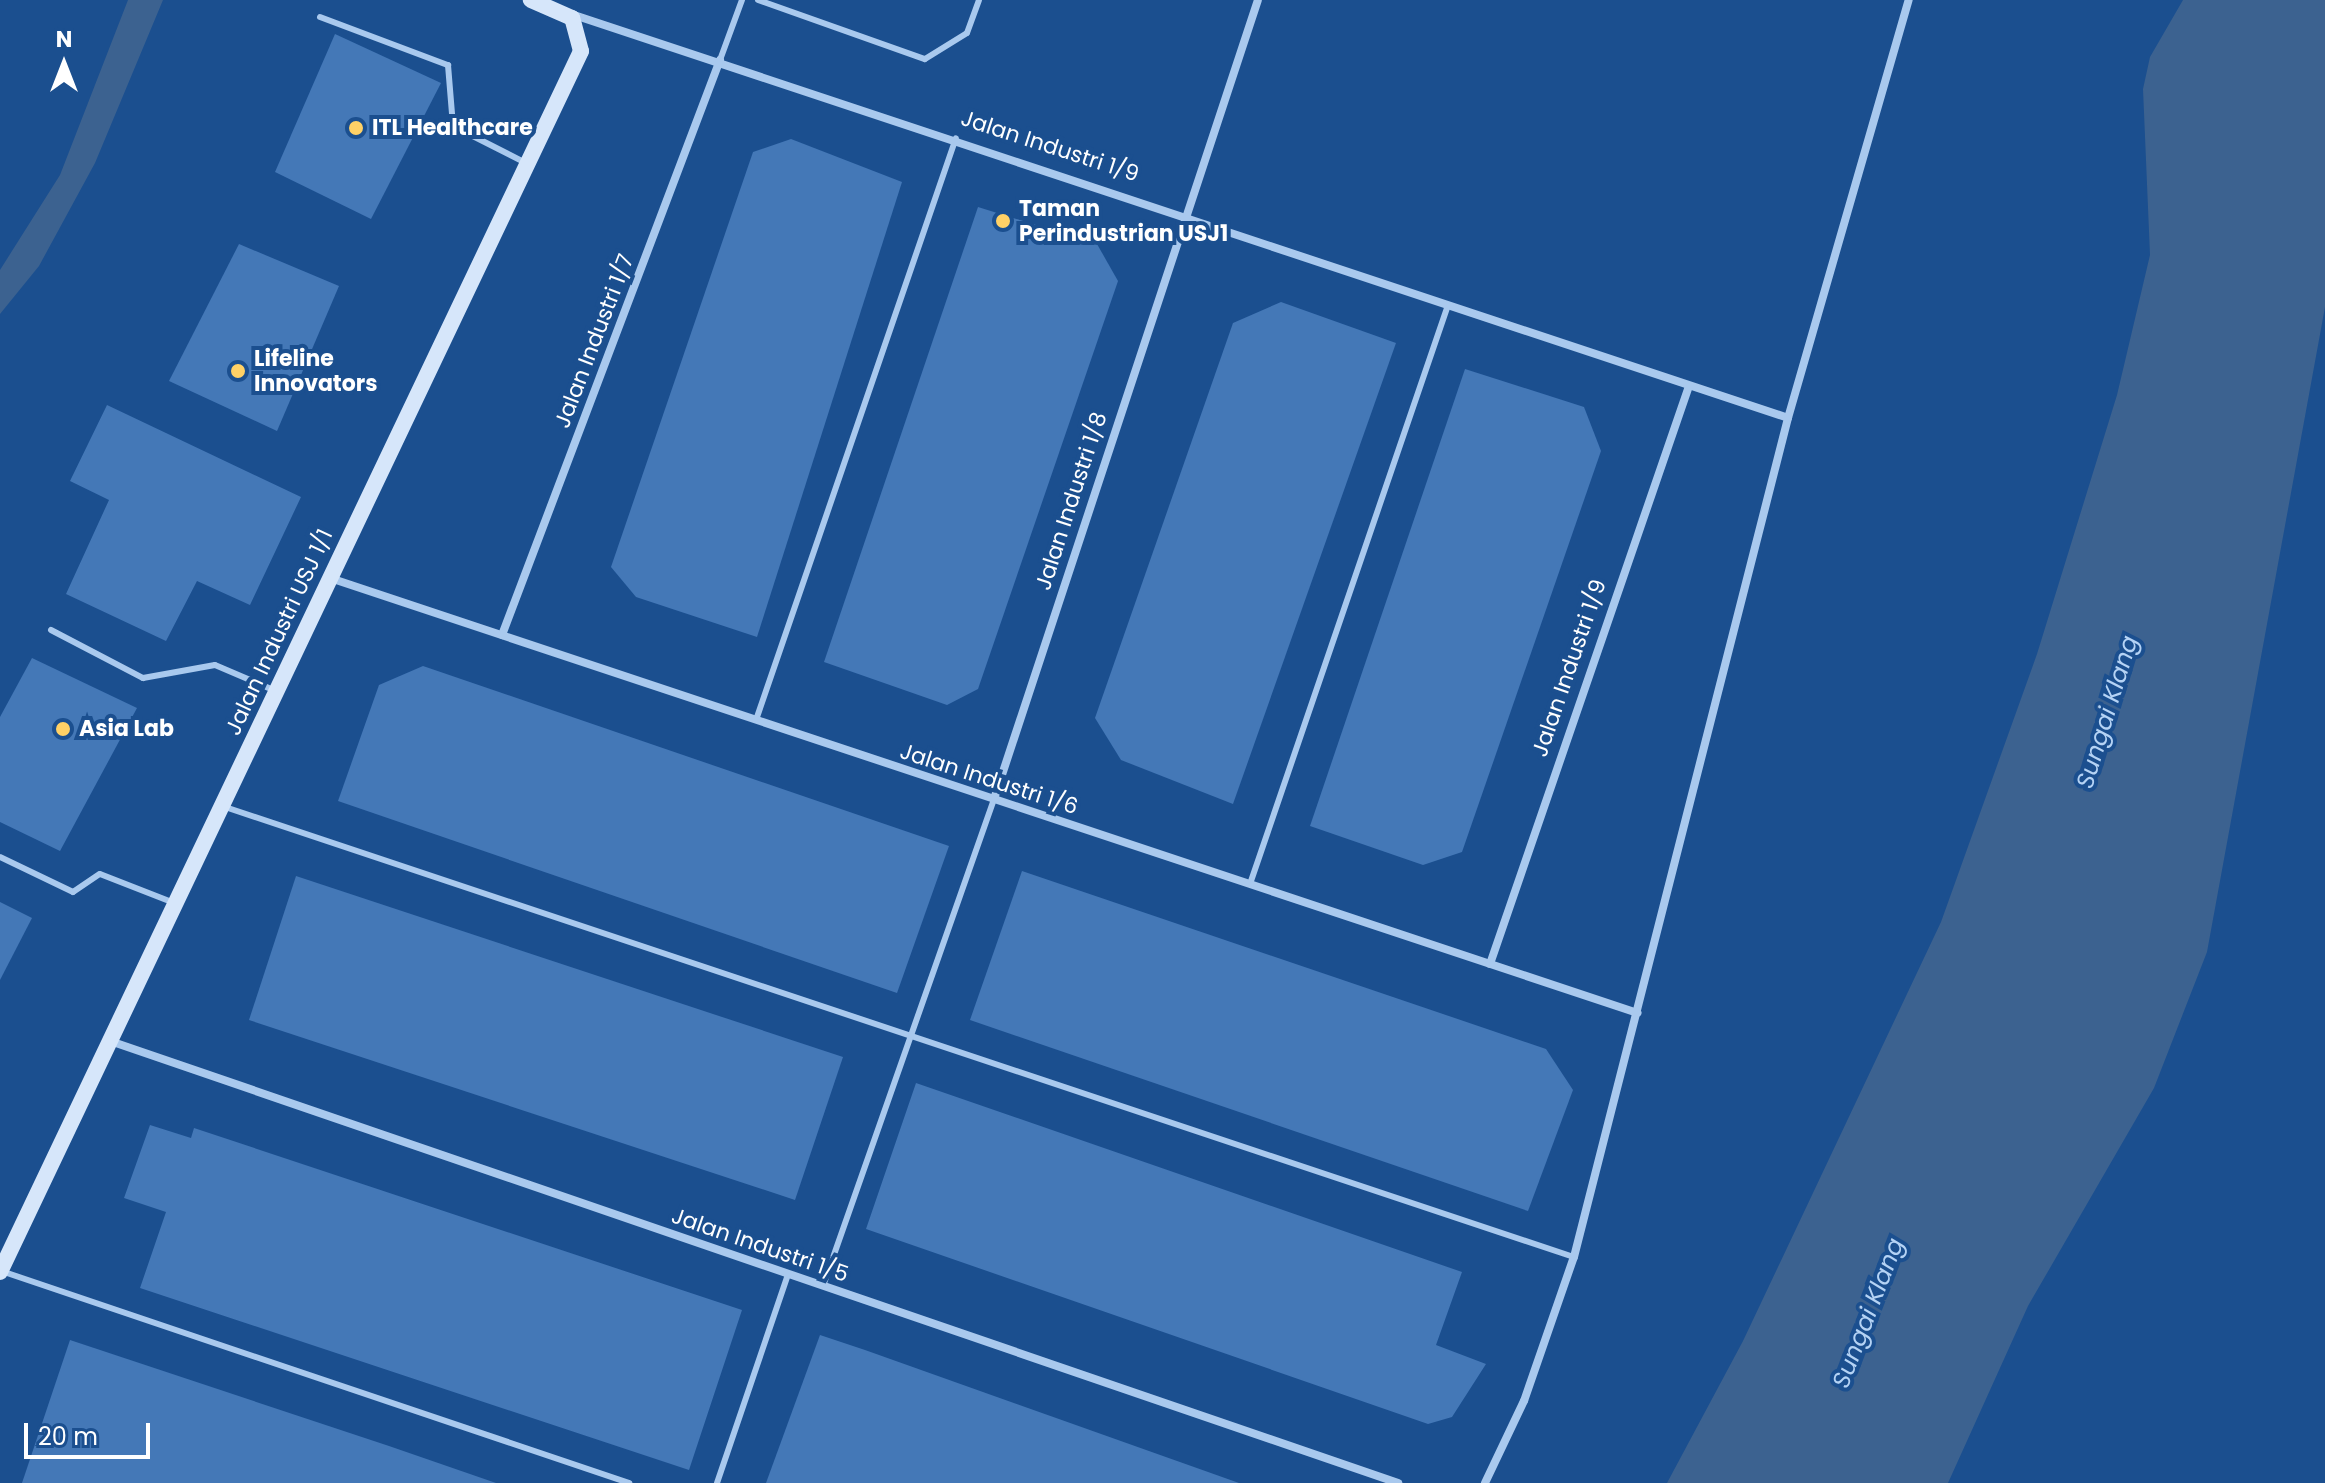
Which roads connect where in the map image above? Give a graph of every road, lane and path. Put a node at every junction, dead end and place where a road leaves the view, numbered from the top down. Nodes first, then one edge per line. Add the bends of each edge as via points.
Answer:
1 (531, 0) edge
2 (742, 0) edge
3 (758, 0) edge
4 (979, 0) edge
5 (1258, 0) edge
6 (1909, 0) edge
7 (566, 12) junction
8 (320, 17) dead end
9 (720, 60) junction
10 (956, 138) junction
11 (527, 163) junction
12 (1182, 214) junction
13 (1448, 305) junction
14 (1689, 386) junction
15 (1788, 418) junction
16 (329, 578) junction
17 (51, 630) dead end
18 (502, 635) junction
19 (276, 691) junction
20 (756, 720) junction
21 (994, 799) junction
22 (222, 806) junction
23 (0, 857) edge
24 (1250, 884) junction
25 (176, 903) junction
26 (1490, 964) junction
27 (1638, 1013) junction
28 (911, 1034) junction
29 (110, 1041) junction
30 (1574, 1257) junction
31 (0, 1271) edge
32 (788, 1274) junction
33 (823, 1286) junction
34 (629, 1483) edge
35 (717, 1483) edge
36 (1398, 1483) edge
37 (1485, 1483) edge

1 - 7 street, Jalan Industri 1/9
2 - 9 lane
3 - 4 lane via 925,59 967,33
5 - 12 street, Jalan Industri 1/8
6 - 15 street
7 - 9 street, Jalan Industri 1/9
7 - 11 street, Jalan Industri USJ 1/1 via 579,28 581,51
8 - 11 lane via 448,65 453,126
9 - 10 street, Jalan Industri 1/9
9 - 18 street, Jalan Industri 1/7
10 - 12 street, Jalan Industri 1/9
10 - 20 lane
11 - 16 street, Jalan Industri USJ 1/1
12 - 13 street, Jalan Industri 1/9
12 - 21 street, Jalan Industri 1/8
13 - 14 street, Jalan Industri 1/9
13 - 24 lane
14 - 15 street, Jalan Industri 1/9
14 - 26 street, Jalan Industri 1/9
15 - 27 street
16 - 18 street, Jalan Industri 1/6
16 - 19 street, Jalan Industri USJ 1/1
17 - 19 lane via 143,678 215,665
18 - 20 street, Jalan Industri 1/6
19 - 22 street, Jalan Industri USJ 1/1
20 - 21 street, Jalan Industri 1/6
21 - 24 street, Jalan Industri 1/6
21 - 28 lane
22 - 25 street, Jalan Industri USJ 1/1
22 - 28 lane
23 - 25 lane via 73,892 100,874
24 - 26 street, Jalan Industri 1/6
25 - 29 street, Jalan Industri USJ 1/1
26 - 27 street, Jalan Industri 1/6
27 - 30 street
28 - 30 lane
28 - 33 lane
29 - 31 street, Jalan Industri USJ 1/1
29 - 32 street, Jalan Industri 1/5
30 - 37 street via 1524,1401
31 - 34 lane
32 - 33 street, Jalan Industri 1/5
32 - 35 lane
33 - 36 street, Jalan Industri 1/5

